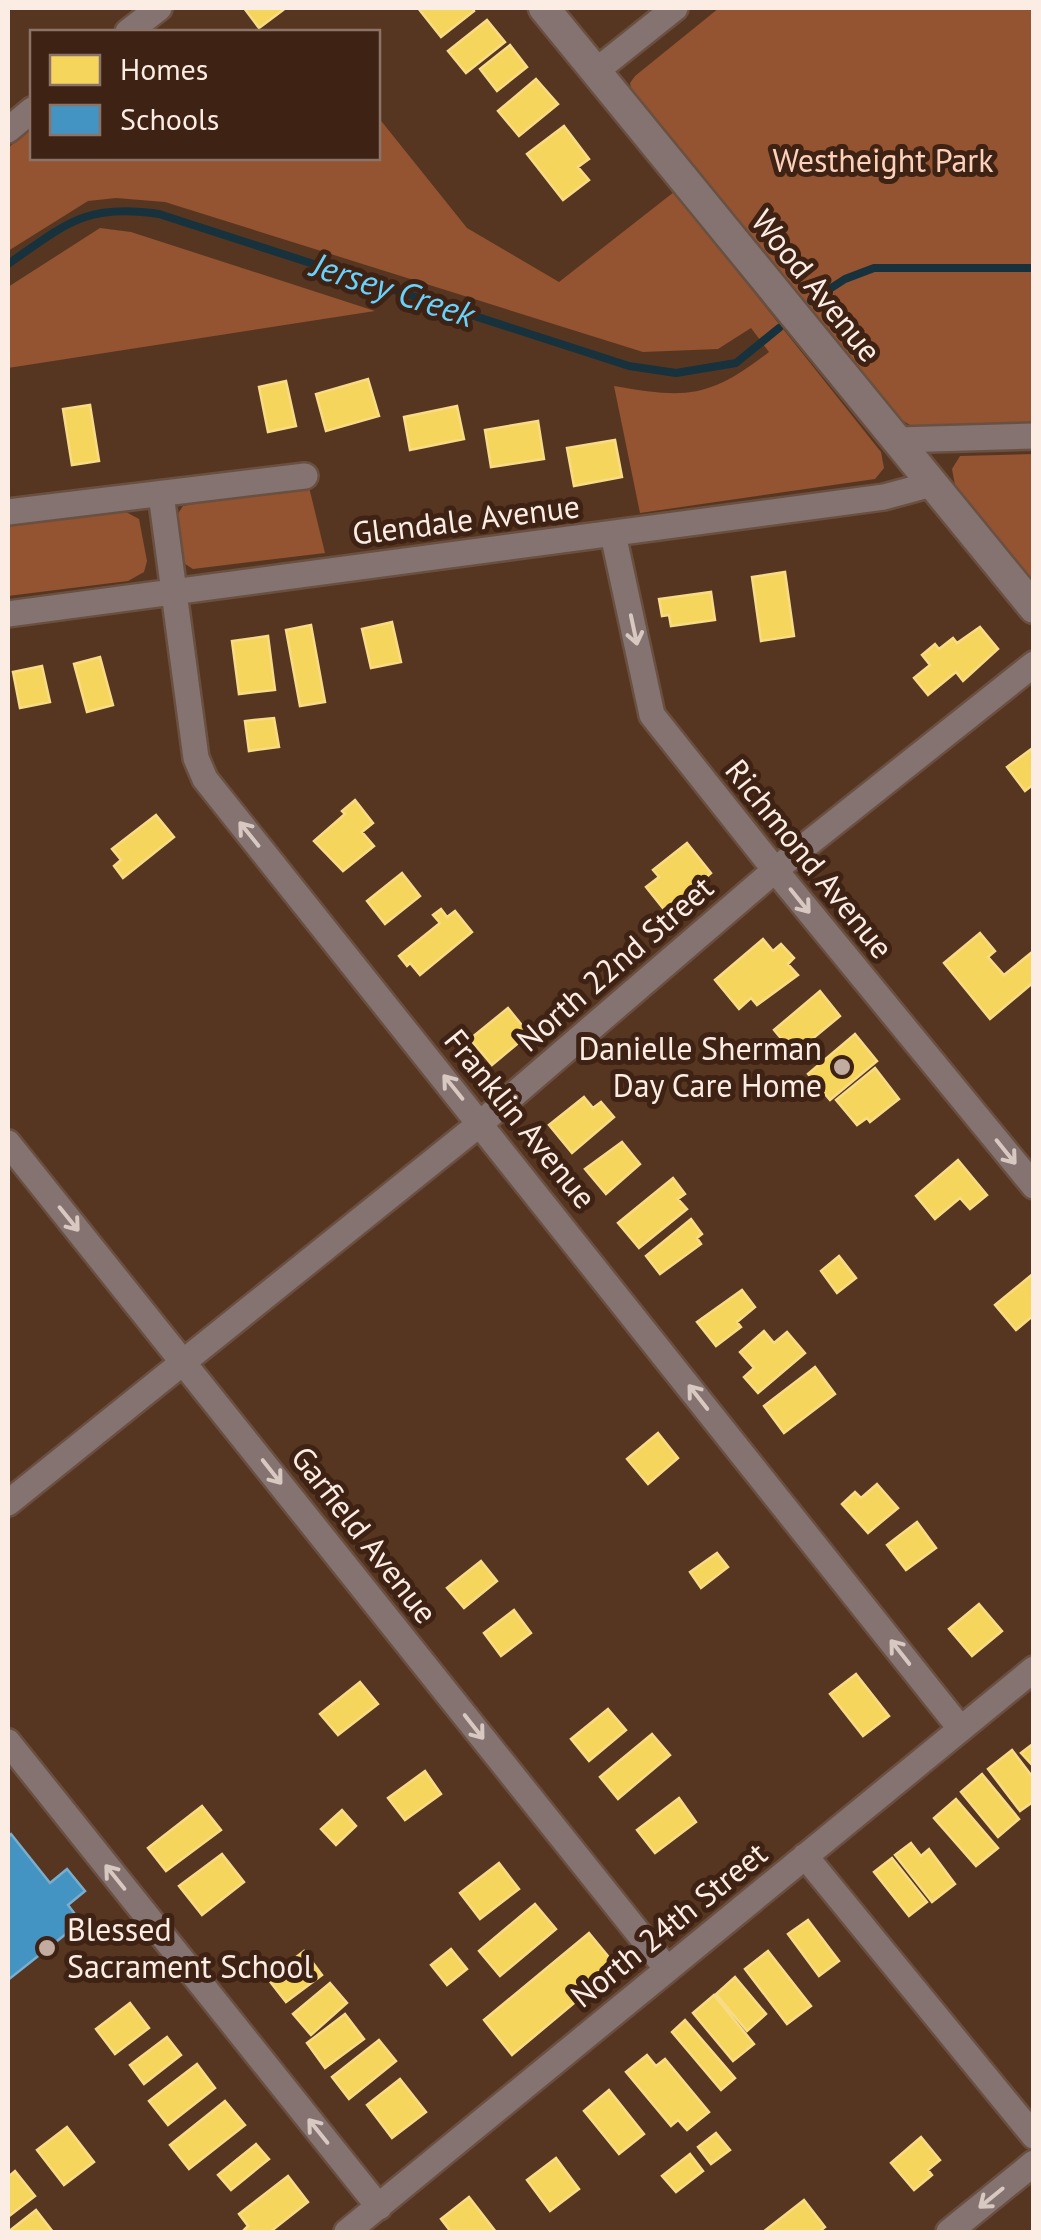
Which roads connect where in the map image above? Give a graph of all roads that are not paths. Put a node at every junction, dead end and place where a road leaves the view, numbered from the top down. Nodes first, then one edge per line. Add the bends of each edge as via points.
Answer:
1 (159, 8) edge
2 (544, 8) edge
3 (675, 8) edge
4 (131, 30) edge
5 (596, 71) junction
6 (30, 112) edge
7 (8, 130) edge
8 (1034, 436) edge
9 (897, 440) junction
10 (305, 476) dead end
11 (932, 484) junction
12 (161, 494) junction
13 (8, 512) edge
14 (613, 534) junction
15 (171, 591) junction
16 (1034, 608) edge
17 (8, 614) edge
18 (1034, 664) edge
19 (774, 870) junction
20 (482, 1122) junction
21 (8, 1143) edge
22 (1034, 1186) edge
23 (183, 1360) junction
24 (8, 1504) edge
25 (1034, 1669) edge
26 (960, 1728) junction
27 (8, 1742) edge
28 (806, 1856) junction
29 (667, 1969) junction
30 (1034, 2136) edge
31 (1034, 2163) edge
32 (379, 2207) junction
33 (347, 2232) edge
34 (949, 2232) edge

1 - 4 street
2 - 5 street, Wood Avenue
3 - 5 street
5 - 9 street, Wood Avenue
6 - 7 street
8 - 9 street
9 - 11 street, Wood Avenue
10 - 12 street
11 - 14 street, Glendale Avenue via 884,497
11 - 16 street, Wood Avenue
12 - 13 street
12 - 15 street, Franklin Avenue
14 - 15 street, Glendale Avenue
14 -> 19 street, Richmond Avenue via 652,715
15 - 17 street, Glendale Avenue
20 -> 15 street, Franklin Avenue via 205,779 196,758
18 - 19 street, North 22nd Street
19 - 20 street, North 22nd Street
19 -> 22 street, Richmond Avenue
20 - 23 street, North 22nd Street
26 -> 20 street, Franklin Avenue
21 -> 23 street, Garfield Avenue
23 - 24 street, North 22nd Street
23 -> 29 street, Garfield Avenue
25 - 26 street, North 24th Street
26 - 28 street, North 24th Street
32 -> 27 street
28 - 29 street, North 24th Street
28 - 30 street
29 - 32 street, North 24th Street
31 -> 34 street
32 - 33 street, North 24th Street

